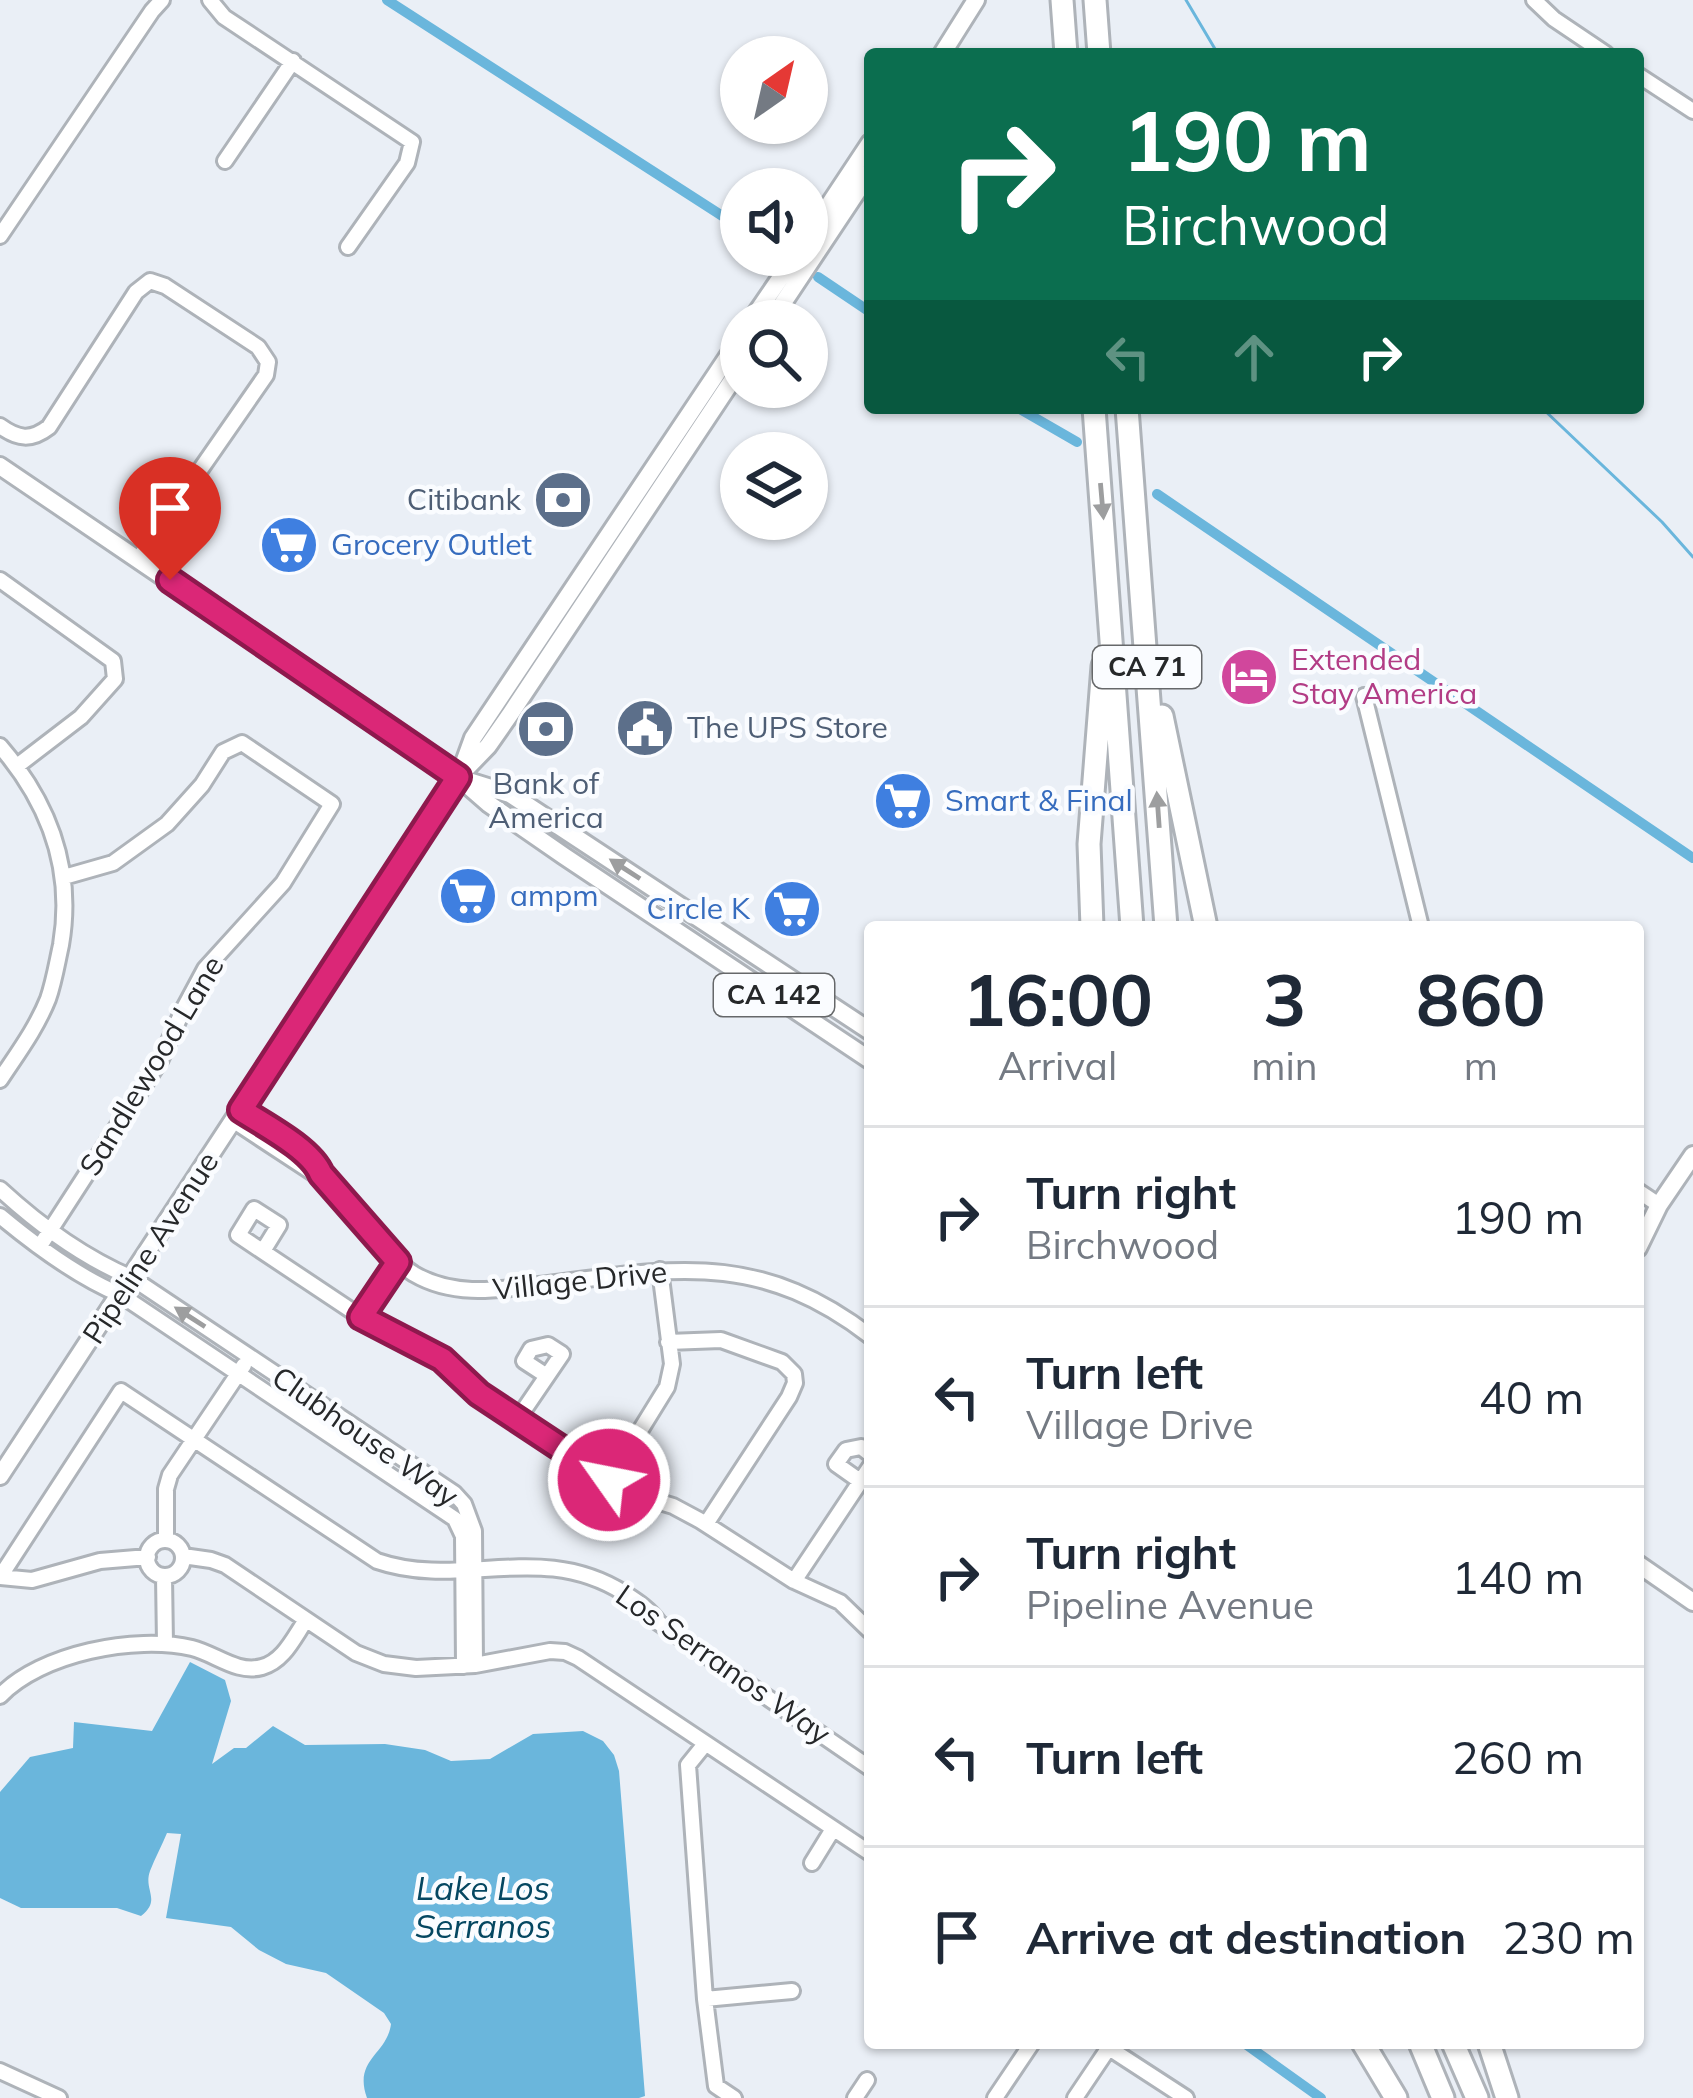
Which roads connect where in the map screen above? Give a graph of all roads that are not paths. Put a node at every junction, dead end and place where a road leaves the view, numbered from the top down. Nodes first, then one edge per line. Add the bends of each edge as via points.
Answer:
1 (162, 0) edge
2 (209, 0) edge
3 (976, 0) edge
4 (1062, 0) edge
5 (1095, 0) edge
6 (1534, 0) edge
7 (946, 48) edge
8 (1066, 48) edge
9 (1099, 48) edge
10 (1597, 48) edge
11 (293, 62) junction
12 (1644, 79) edge
13 (1693, 111) edge
14 (864, 152) edge
15 (225, 160) dead end
16 (864, 180) edge
17 (828, 206) edge
18 (828, 226) edge
19 (0, 236) edge
20 (348, 247) dead end
21 (789, 276) edge
22 (769, 300) edge
23 (720, 368) edge
24 (720, 400) edge
25 (1094, 414) edge
26 (1127, 414) edge
27 (0, 426) edge
28 (0, 466) edge
29 (139, 558) junction
30 (0, 580) edge
31 (1109, 593) junction
32 (1145, 637) junction
33 (1364, 696) dead end
34 (0, 746) edge
35 (17, 766) junction
36 (458, 777) junction
37 (64, 878) junction
38 (1092, 921) edge
39 (1132, 921) edge
40 (1166, 921) edge
41 (1205, 921) edge
42 (1420, 921) edge
43 (864, 1027) edge
44 (864, 1056) edge
45 (0, 1080) edge
46 (237, 1115) junction
47 (1693, 1156) edge
48 (0, 1189) edge
49 (1644, 1195) edge
50 (1659, 1205) junction
51 (0, 1216) edge
52 (1644, 1221) edge
53 (51, 1229) junction
54 (1644, 1236) edge
55 (40, 1246) junction
56 (263, 1251) dead end
57 (398, 1262) junction
58 (660, 1270) junction
59 (132, 1279) junction
60 (121, 1295) junction
61 (361, 1317) junction
62 (864, 1332) edge
63 (668, 1342) junction
64 (250, 1356) junction
65 (239, 1372) junction
66 (547, 1376) dead end
67 (518, 1420) junction
68 (191, 1439) junction
69 (864, 1450) edge
70 (864, 1475) edge
71 (0, 1477) edge
72 (609, 1480) junction
73 (860, 1481) junction
74 (706, 1524) junction
75 (166, 1540) junction
76 (183, 1556) junction
77 (148, 1557) junction
78 (470, 1568) junction
79 (1644, 1568) edge
80 (164, 1576) junction
81 (0, 1577) edge
82 (794, 1581) junction
83 (1693, 1602) edge
84 (306, 1620) junction
85 (864, 1625) edge
86 (165, 1644) junction
87 (469, 1665) junction
88 (0, 1696) edge
89 (705, 1744) junction
90 (864, 1764) edge
91 (833, 1829) junction
92 (864, 1849) edge
93 (812, 1863) dead end
94 (792, 1990) dead end
95 (705, 1999) junction
96 (1028, 2049) edge
97 (1108, 2049) edge
98 (1114, 2049) edge
99 (1367, 2049) edge
100 (1423, 2049) edge
101 (1456, 2049) edge
102 (1491, 2049) edge
103 (0, 2071) edge
104 (867, 2080) dead end
105 (59, 2098) edge
106 (734, 2098) edge
107 (855, 2098) edge
108 (995, 2098) edge
109 (1076, 2098) edge
110 (1186, 2098) edge
111 (1396, 2098) edge
112 (1443, 2098) edge
113 (1477, 2098) edge
114 (1507, 2098) edge

1 - 19 street
2 - 11 street
3 - 7 main road
4 - 8 highway
5 - 9 highway
6 - 10 street
11 - 15 street
11 - 20 street via 412,142
12 - 13 street
14 - 17 main road
16 - 18 main road
21 - 22 main road
23 - 36 main road, Pipeline Avenue via 473,738
24 - 36 main road, Pipeline Avenue via 500,730
25 -> 31 highway, CA 71
26 - 32 highway, CA 71
27 - 29 street via 16,437 49,427 150,281 258,347 266,375
28 - 29 main road, CA 142
29 - 36 main road, CA 142
30 - 35 street via 113,661 115,679
31 - 38 highway via 1089,844
31 - 39 highway, CA 71
40 -> 32 highway, CA 71
32 - 41 highway
33 - 42 street
34 - 35 street
35 - 37 street via 40,801
43 -> 36 main road, CA 142 via 510,794
36 - 44 main road, CA 142
36 - 46 main road, Pipeline Avenue
37 - 45 street via 65,920 48,998
37 - 53 street, Sandlewood Lane via 113,863 167,824 224,752 242,742 332,804 283,883 205,969 161,1059
46 - 57 street, Village Drive via 306,1154
46 - 59 main road, Pipeline Avenue
47 - 50 main road
48 - 53 street, Clubhouse Way
49 - 50 street
50 - 52 main road
50 - 54 main road
51 - 55 street, Clubhouse Way
53 - 55 street, Sandlewood Lane
53 - 59 street, Clubhouse Way
55 - 60 street, Clubhouse Way
56 - 61 street
57 - 58 street, Village Drive via 434,1283 479,1292
57 - 61 street
58 - 62 street, Village Drive via 728,1271 776,1285 813,1297
58 - 63 street
59 - 60 main road, Pipeline Avenue
64 -> 59 street, Clubhouse Way
60 - 65 street, Clubhouse Way
60 - 71 main road, Pipeline Avenue
61 - 67 street via 442,1359
63 - 72 street via 667,1388
63 - 74 street via 722,1340 794,1374 789,1397
64 - 65 street
64 - 78 street, Clubhouse Way via 454,1493 474,1531
65 - 68 street
65 - 78 street, Clubhouse Way via 450,1514
66 - 67 street
67 - 72 street
68 - 75 street via 166,1489
68 - 78 street, Los Serranos Way via 377,1561
68 - 81 street, Los Serranos Way via 121,1391
69 - 73 street via 846,1450 836,1464
70 - 73 street
72 - 74 street
73 - 82 street
74 - 82 street
75 - 76 street
75 - 77 street
76 - 80 street via 178,1570
76 - 84 street via 225,1565
77 - 80 street
77 - 81 street via 32,1580
78 - 87 street, Clubhouse Way
78 - 90 street, Los Serranos Way via 557,1567 610,1584
79 - 83 main road
80 - 86 street
82 - 85 street via 840,1602
84 - 86 street via 280,1658 262,1667 240,1668
84 - 87 street via 384,1664
86 - 88 street via 82,1654 38,1669
87 - 89 street via 565,1652
89 - 91 street
89 - 95 street via 688,1765
91 - 92 street
91 - 93 street
94 - 95 street
95 - 106 street via 716,2086
96 - 108 street
97 - 109 street
98 - 110 street
99 - 111 highway
100 - 112 highway
101 - 113 highway
102 - 114 highway
103 - 105 street
104 - 107 street

